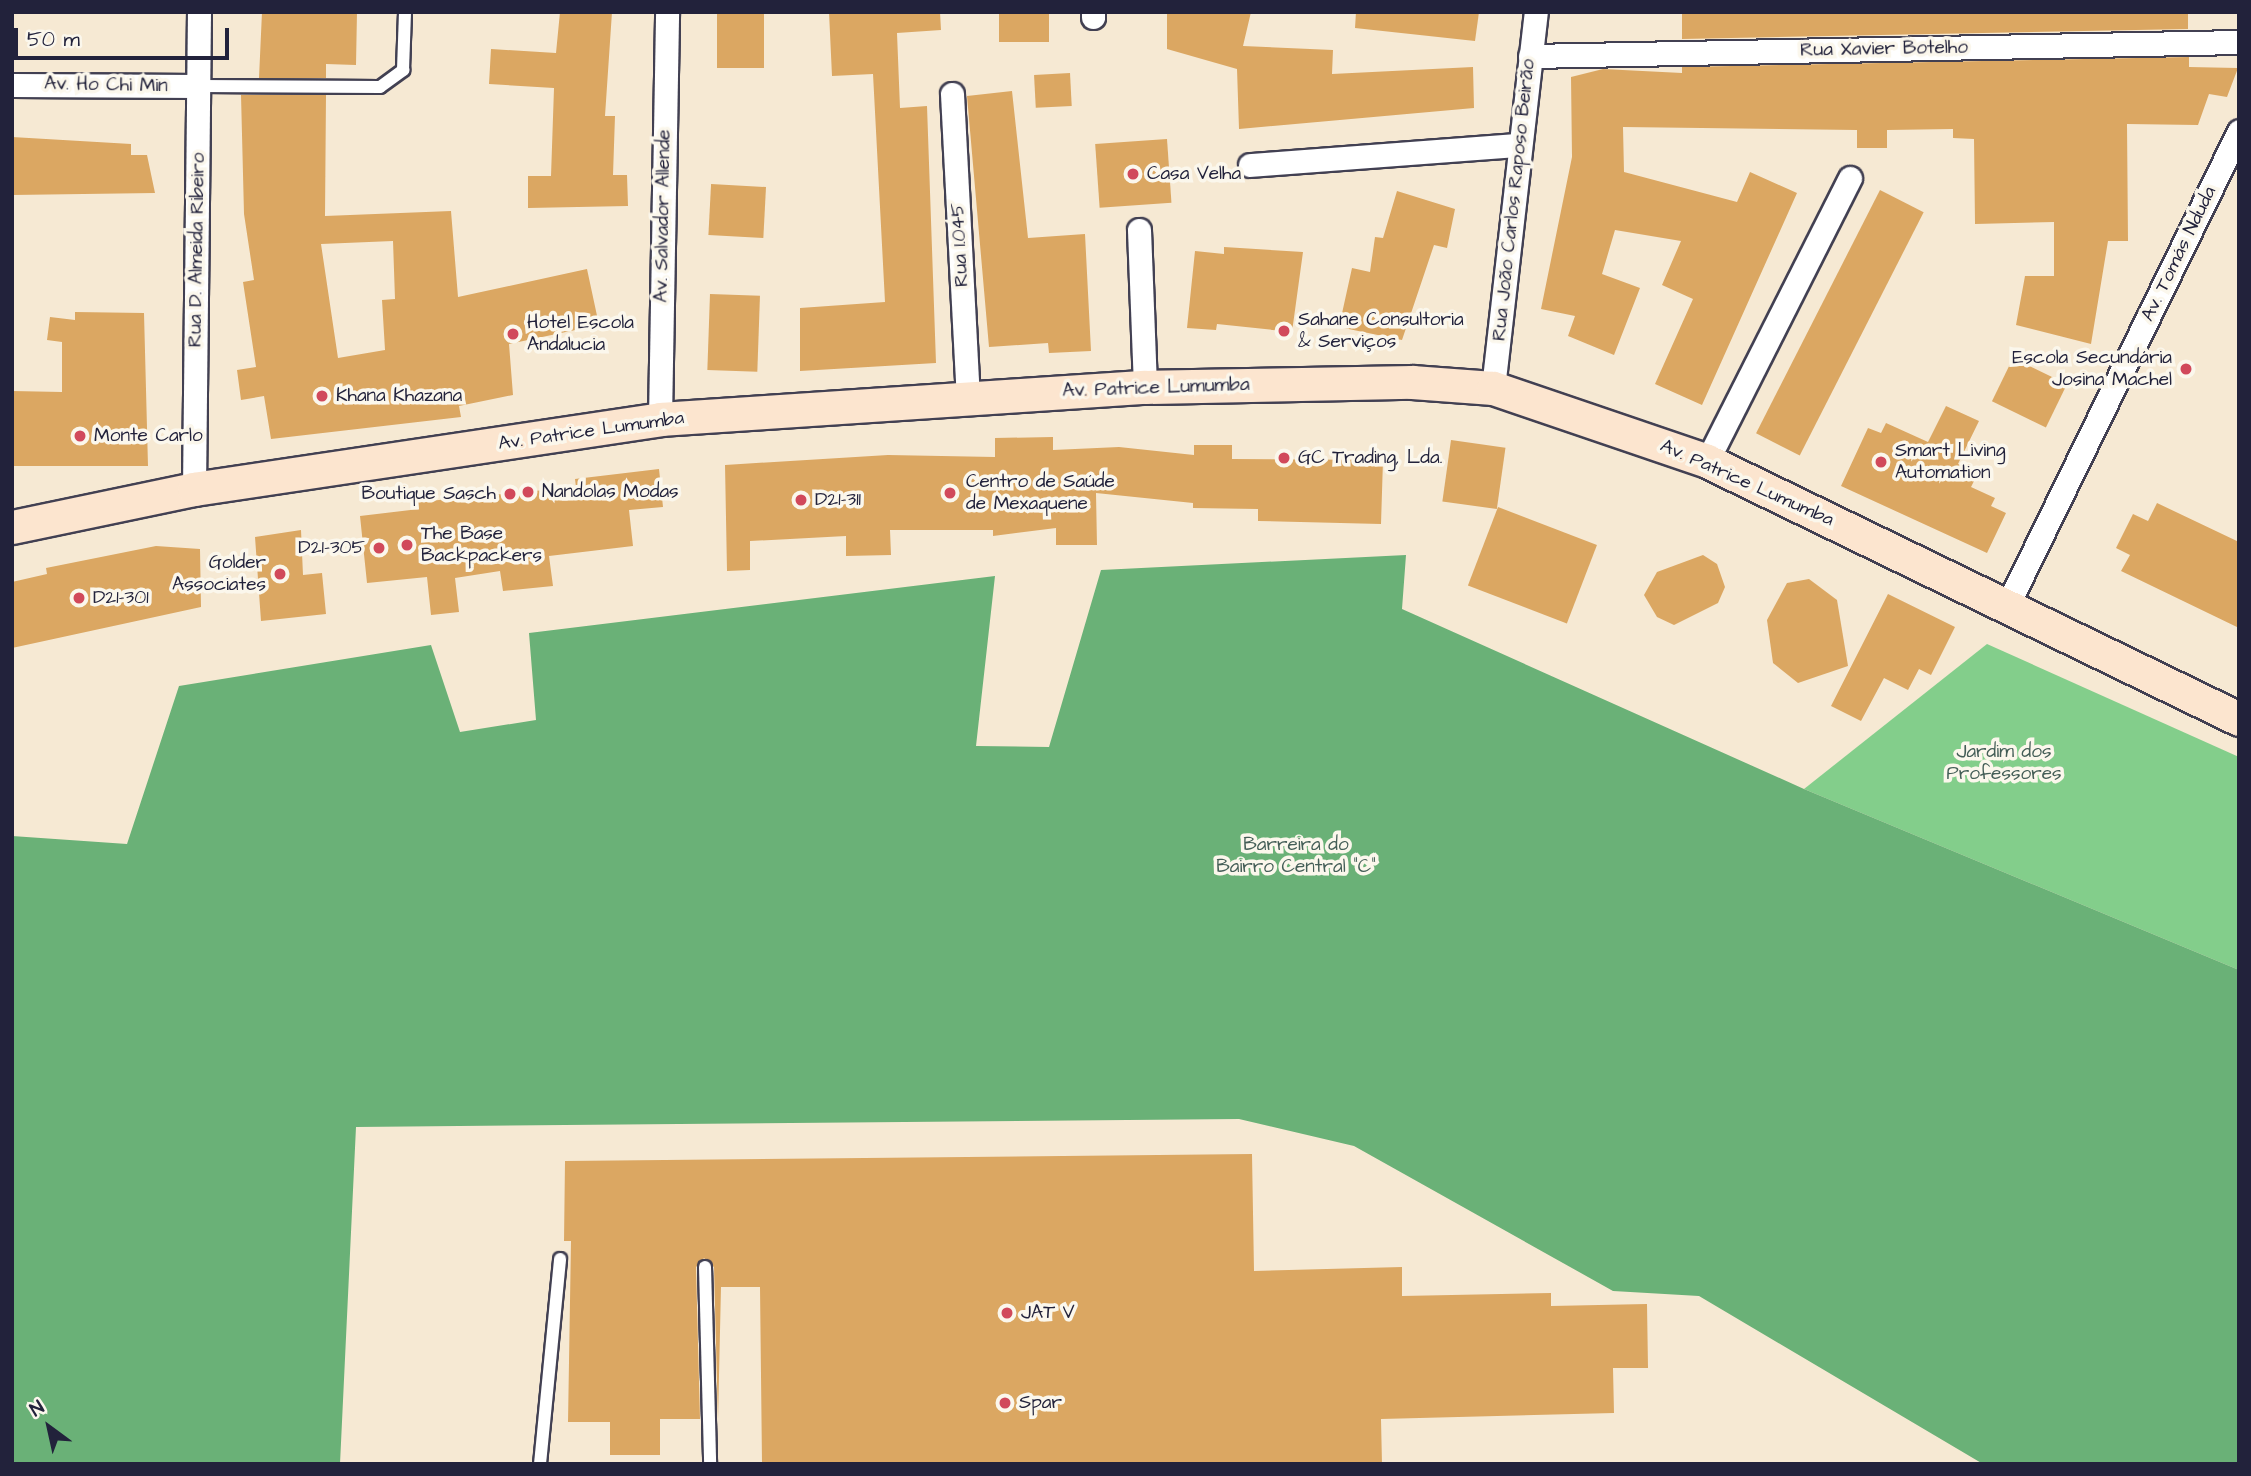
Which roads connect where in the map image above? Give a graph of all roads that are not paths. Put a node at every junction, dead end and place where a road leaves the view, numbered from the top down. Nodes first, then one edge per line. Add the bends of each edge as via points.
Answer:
1 (199, 12) edge
2 (405, 12) edge
3 (667, 12) edge
4 (1536, 12) edge
5 (2239, 42) edge
6 (1530, 56) junction
7 (12, 85) edge
8 (199, 86) junction
9 (953, 94) dead end
10 (2239, 131) edge
11 (1518, 145) junction
12 (1250, 165) dead end
13 (1850, 178) dead end
14 (1139, 230) dead end
15 (1145, 387) junction
16 (1493, 388) junction
17 (968, 396) junction
18 (660, 419) junction
19 (1707, 461) junction
20 (194, 489) junction
21 (12, 527) edge
22 (2008, 604) junction
23 (2239, 719) edge
24 (560, 1259) dead end
25 (705, 1267) dead end
26 (540, 1464) edge
27 (710, 1464) edge

1 - 8 street, Rua D. Almeida Ribeiro
2 - 8 lane via 403,70 380,87
3 - 18 street, Av. Salvador Allende
4 - 6 street, Rua João Carlos Raposo Beirão
5 - 6 street, Rua Xavier Botelho
6 - 11 street, Rua João Carlos Raposo Beirão
7 - 8 street, Av. Ho Chi Min
8 - 20 street, Rua D. Almeida Ribeiro
9 - 17 street, Rua 1.045
10 - 22 street, Av. Tomás Nduda
11 - 12 street
11 - 16 street, Rua João Carlos Raposo Beirão
13 - 19 street
14 - 15 street
15 - 16 main road, Av. Patrice Lumumba via 1412,382
15 - 17 main road, Av. Patrice Lumumba
16 - 19 main road, Av. Patrice Lumumba
17 - 18 main road, Av. Patrice Lumumba
18 - 20 main road, Av. Patrice Lumumba
19 - 22 main road, Av. Patrice Lumumba
20 - 21 main road, Av. Patrice Lumumba
22 - 23 main road, Av. Patrice Lumumba
24 - 26 lane
25 - 27 lane

